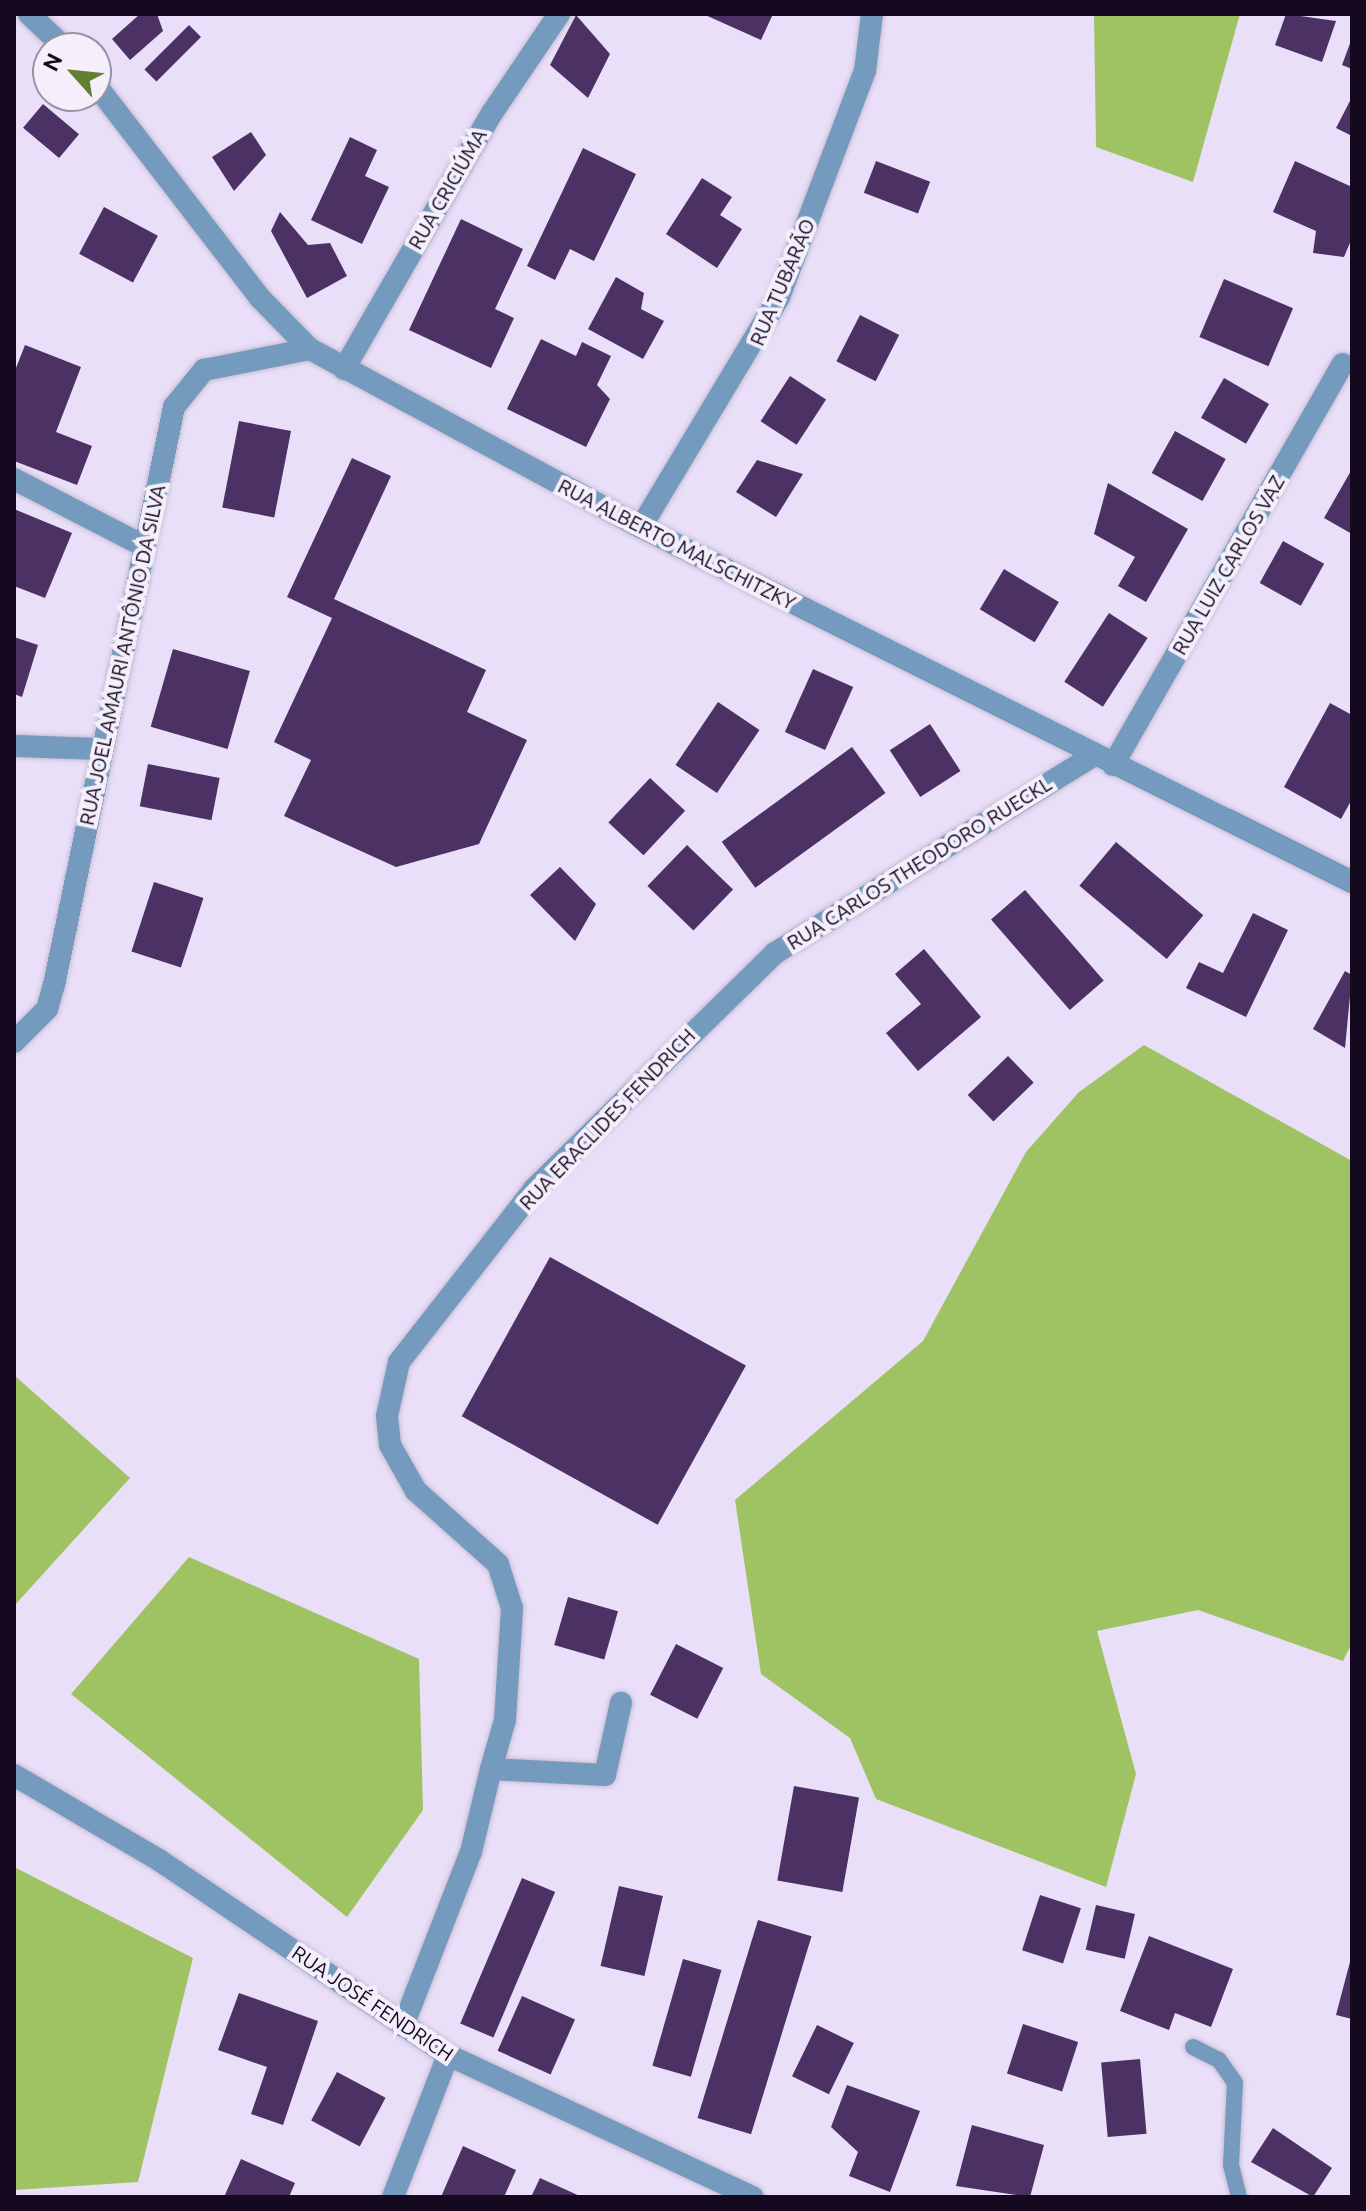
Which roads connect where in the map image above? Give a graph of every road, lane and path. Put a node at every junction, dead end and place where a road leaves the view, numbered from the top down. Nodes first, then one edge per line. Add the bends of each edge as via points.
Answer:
1 (29, 14) edge
2 (559, 14) edge
3 (872, 14) edge
4 (48, 32) edge
5 (112, 106) edge
6 (310, 349) junction
7 (1343, 364) dead end
8 (344, 369) junction
9 (14, 479) edge
10 (641, 527) junction
11 (144, 546) junction
12 (14, 746) edge
13 (102, 749) junction
14 (1104, 760) junction
15 (1352, 882) edge
16 (713, 1010) joint
17 (14, 1042) edge
18 (621, 1703) dead end
19 (491, 1769) junction
20 (14, 1775) edge
21 (403, 2026) junction
22 (1193, 2047) dead end
23 (448, 2055) junction
24 (393, 2197) edge
25 (752, 2197) edge
26 (1239, 2197) edge

1 - 4 street
2 - 8 street, RUA CRICIÚMA via 492,113
3 - 10 street, RUA TUBARÃO via 865,71 779,297
5 - 6 street, RUA ALBERTO MALSCHITZKY via 260,298
6 - 8 street, RUA ALBERTO MALSCHITZKY
6 - 11 street, RUA JOEL AMAURI ANTÔNIO DA SILVA via 204,370 190,380 174,407
7 - 14 street, RUA LUIZ CARLOS VAZ
8 - 10 street, RUA ALBERTO MALSCHITZKY
9 - 11 street
10 - 14 street, RUA ALBERTO MALSCHITZKY
11 - 13 street, RUA JOEL AMAURI ANTÔNIO DA SILVA
12 - 13 street
13 - 17 street, RUA JOEL AMAURI ANTÔNIO DA SILVA via 47,1009
14 - 15 street, RUA ALBERTO MALSCHITZKY
14 - 16 street, RUA CARLOS THEODORO RUECKL via 819,920
16 - 19 street, RUA ERACLIDES FENDRICH via 534,1189 399,1362 387,1416 390,1445 416,1491 498,1564 512,1608 505,1720
18 - 19 street via 605,1775
19 - 21 street, RUA ERACLIDES FENDRICH via 471,1852
20 - 21 street, RUA JOSÉ FENDRICH via 159,1860
21 - 23 street, RUA JOSÉ FENDRICH
22 - 26 lane via 1219,2060 1235,2083 1231,2165
23 - 24 street
23 - 25 street, RUA JOSÉ FENDRICH

